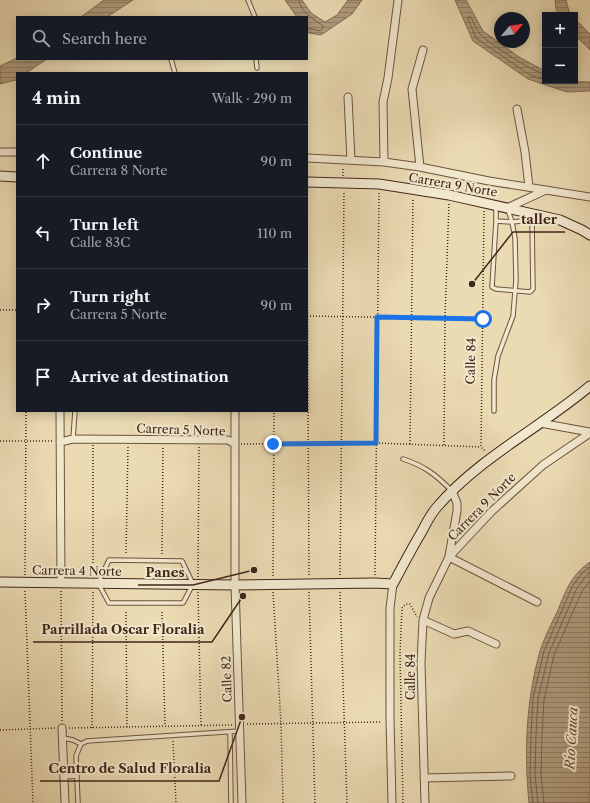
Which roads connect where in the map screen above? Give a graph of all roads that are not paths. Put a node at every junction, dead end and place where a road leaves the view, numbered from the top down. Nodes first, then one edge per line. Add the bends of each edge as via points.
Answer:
1 (248, 0) edge
2 (398, 0) edge
3 (256, 16) edge
4 (423, 50) dead end
5 (171, 60) edge
6 (256, 60) edge
7 (257, 68) dead end
8 (175, 72) edge
9 (348, 97) dead end
10 (516, 109) dead end
11 (0, 152) edge
12 (16, 152) edge
13 (308, 158) edge
14 (351, 160) junction
15 (384, 162) junction
16 (420, 167) junction
17 (0, 176) edge
18 (16, 177) edge
19 (308, 182) edge
20 (530, 187) junction
21 (546, 190) junction
22 (590, 197) edge
23 (496, 205) junction
24 (507, 208) junction
25 (533, 217) junction
26 (496, 221) junction
27 (512, 222) junction
28 (590, 235) edge
29 (515, 291) junction
30 (590, 386) edge
31 (494, 410) dead end
32 (60, 412) edge
33 (75, 412) edge
34 (235, 412) edge
35 (540, 423) junction
36 (590, 432) edge
37 (73, 439) junction
38 (60, 442) junction
39 (235, 444) junction
40 (403, 459) dead end
41 (452, 491) junction
42 (449, 557) junction
43 (0, 582) edge
44 (95, 583) junction
45 (196, 584) junction
46 (393, 584) junction
47 (234, 585) junction
48 (61, 586) junction
49 (537, 602) dead end
50 (423, 620) junction
51 (496, 644) dead end
52 (62, 728) road end
53 (239, 728) junction
54 (230, 732) junction
55 (63, 738) junction
56 (81, 744) junction
57 (77, 776) junction
58 (511, 776) dead end
59 (64, 777) junction
60 (424, 778) junction
61 (65, 803) edge
62 (78, 803) edge
63 (231, 803) edge
64 (242, 803) edge
65 (392, 803) edge
66 (425, 803) edge

1 - 3 lane
2 - 15 street via 383,102
4 - 16 street via 412,89
5 - 8 lane
6 - 7 lane
9 - 14 street
10 - 20 street
11 - 12 street
13 - 14 street, Carrera 9 Norte
14 - 15 street, Carrera 9 Norte
15 - 16 street, Carrera 9 Norte
16 - 20 street, Carrera 9 Norte
17 - 18 street
19 - 23 street, Carrera 9 Norte via 379,184
20 - 21 street, Carrera 9 Norte
21 - 22 street, Carrera 9 Norte
21 - 24 street
23 - 24 street, Carrera 9 Norte
23 - 26 lane
24 - 25 street, Carrera 9 Norte
24 - 27 lane
25 - 27 lane
25 - 28 street, Carrera 9 Norte via 560,220
25 - 29 lane via 533,289 530,292
26 - 27 lane
26 - 29 lane via 492,287
27 - 29 lane via 515,238
29 - 31 lane via 513,316 498,356
30 - 35 street
32 - 38 street
33 - 37 lane
34 - 39 street, Calle 82
35 - 36 street
35 - 41 street via 491,458
36 - 42 street, Carrera 9 Norte via 543,466 491,512
37 - 38 street, Carrera 5 Norte
37 - 39 street, Carrera 5 Norte via 228,440
38 - 48 street
39 - 47 street, Calle 82
40 - 41 lane via 419,464
41 - 42 street via 457,502 457,511
41 - 46 street via 436,508
42 - 49 street
42 - 50 street, Calle 84 via 429,598
43 - 48 street, Carrera 4 Norte
44 - 45 street, Carrera 4 Norte
44 - 45 lane via 109,603 183,603
44 - 45 lane via 109,560 153,560 182,561
44 - 48 street, Carrera 4 Norte
45 - 47 street, Carrera 4 Norte
46 - 47 street, Carrera 4 Norte
46 - 65 street, Calle 84 via 390,616
47 - 53 street, Calle 82
50 - 51 street via 454,634 468,631
50 - 60 street, Calle 84 via 421,662
52 - 55 street
53 - 54 lane
53 - 64 street, Calle 82
54 - 56 lane via 87,741
54 - 63 lane
55 - 56 lane
55 - 59 street
56 - 57 lane via 76,756
57 - 59 lane
57 - 62 lane
58 - 60 street
59 - 61 street
60 - 66 street, Calle 84

